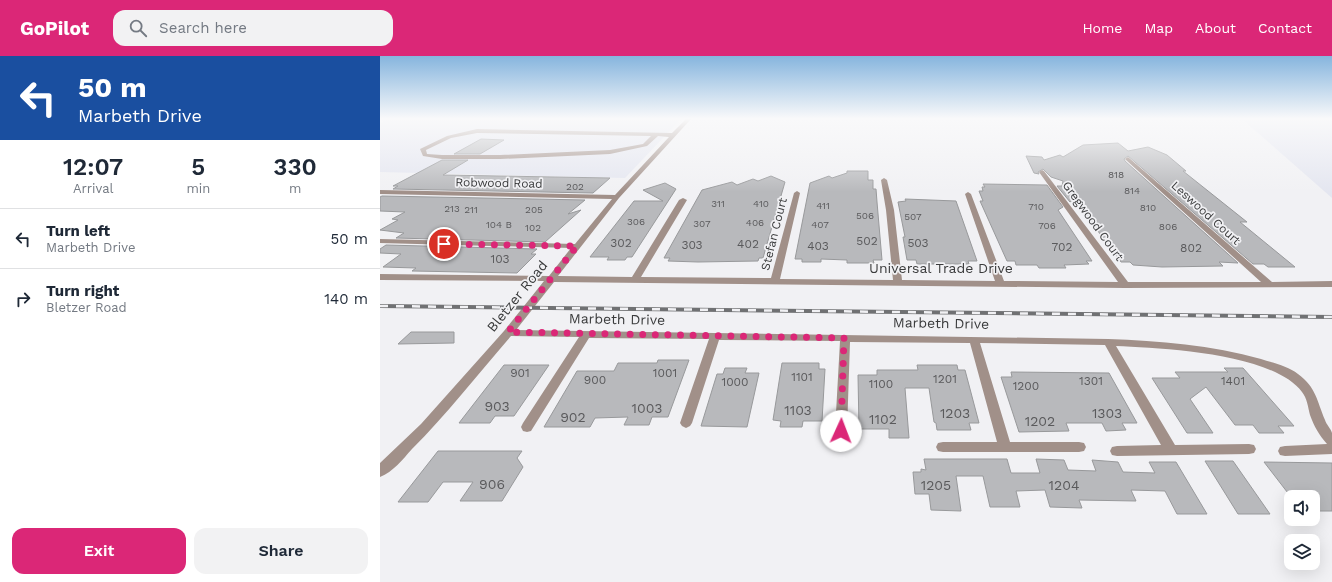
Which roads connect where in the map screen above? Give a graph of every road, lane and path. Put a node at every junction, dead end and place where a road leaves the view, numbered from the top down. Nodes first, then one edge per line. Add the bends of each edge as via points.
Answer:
1 (432, 144) edge
2 (646, 144) edge
3 (666, 144) edge
4 (1128, 159) dead end
5 (1042, 172) dead end
6 (884, 180) dead end
7 (380, 192) edge
8 (797, 193) dead end
9 (968, 194) dead end
10 (617, 197) junction
11 (683, 200) dead end
12 (382, 243) edge
13 (577, 246) junction
14 (380, 277) edge
15 (550, 279) junction
16 (635, 280) junction
17 (775, 281) junction
18 (898, 282) junction
19 (1000, 282) junction
20 (1269, 284) junction
21 (1332, 284) edge
22 (1125, 285) junction
23 (508, 332) junction
24 (586, 334) junction
25 (714, 336) junction
26 (844, 338) junction
27 (974, 340) junction
28 (1108, 342) junction
29 (686, 424) dead end
30 (527, 427) dead end
31 (841, 431) dead end
32 (1332, 440) edge
33 (943, 447) dead end
34 (1005, 447) junction
35 (1079, 447) dead end
36 (1249, 448) dead end
37 (1332, 449) edge
38 (1171, 450) junction
39 (1117, 451) dead end
40 (1285, 451) dead end
41 (380, 471) edge

1 - 2 street via 423,149 425,155 500,157 610,152
3 - 10 street, Bletzer Road
4 - 20 street, Leswood Court
5 - 22 street, Gregwood Court
6 - 18 street
7 - 10 street, Robwood Road
8 - 17 street, Stefan Court
9 - 19 street
10 - 13 street, Bletzer Road
11 - 16 street
12 - 13 street
13 - 15 street, Bletzer Road
14 - 15 street, Universal Trade Drive
15 - 16 street, Universal Trade Drive
15 - 23 street, Bletzer Road
16 - 17 street, Universal Trade Drive
17 - 18 street, Universal Trade Drive
18 - 19 street, Universal Trade Drive
19 - 22 street, Universal Trade Drive
20 - 21 street, Universal Trade Drive
20 - 22 street, Universal Trade Drive
23 - 24 street, Marbeth Drive
23 - 41 street, Bletzer Road via 425,428
24 - 25 street, Marbeth Drive
24 - 30 street
25 - 26 street, Marbeth Drive
25 - 29 street
26 - 27 street, Marbeth Drive
26 - 31 street
27 - 28 street, Marbeth Drive
27 - 34 street
28 - 32 street, Marbeth Drive via 1164,345 1237,357 1280,370 1307,389 1317,419 1324,433
28 - 38 street
33 - 34 street
34 - 35 street
36 - 38 street
37 - 40 street
38 - 39 street

